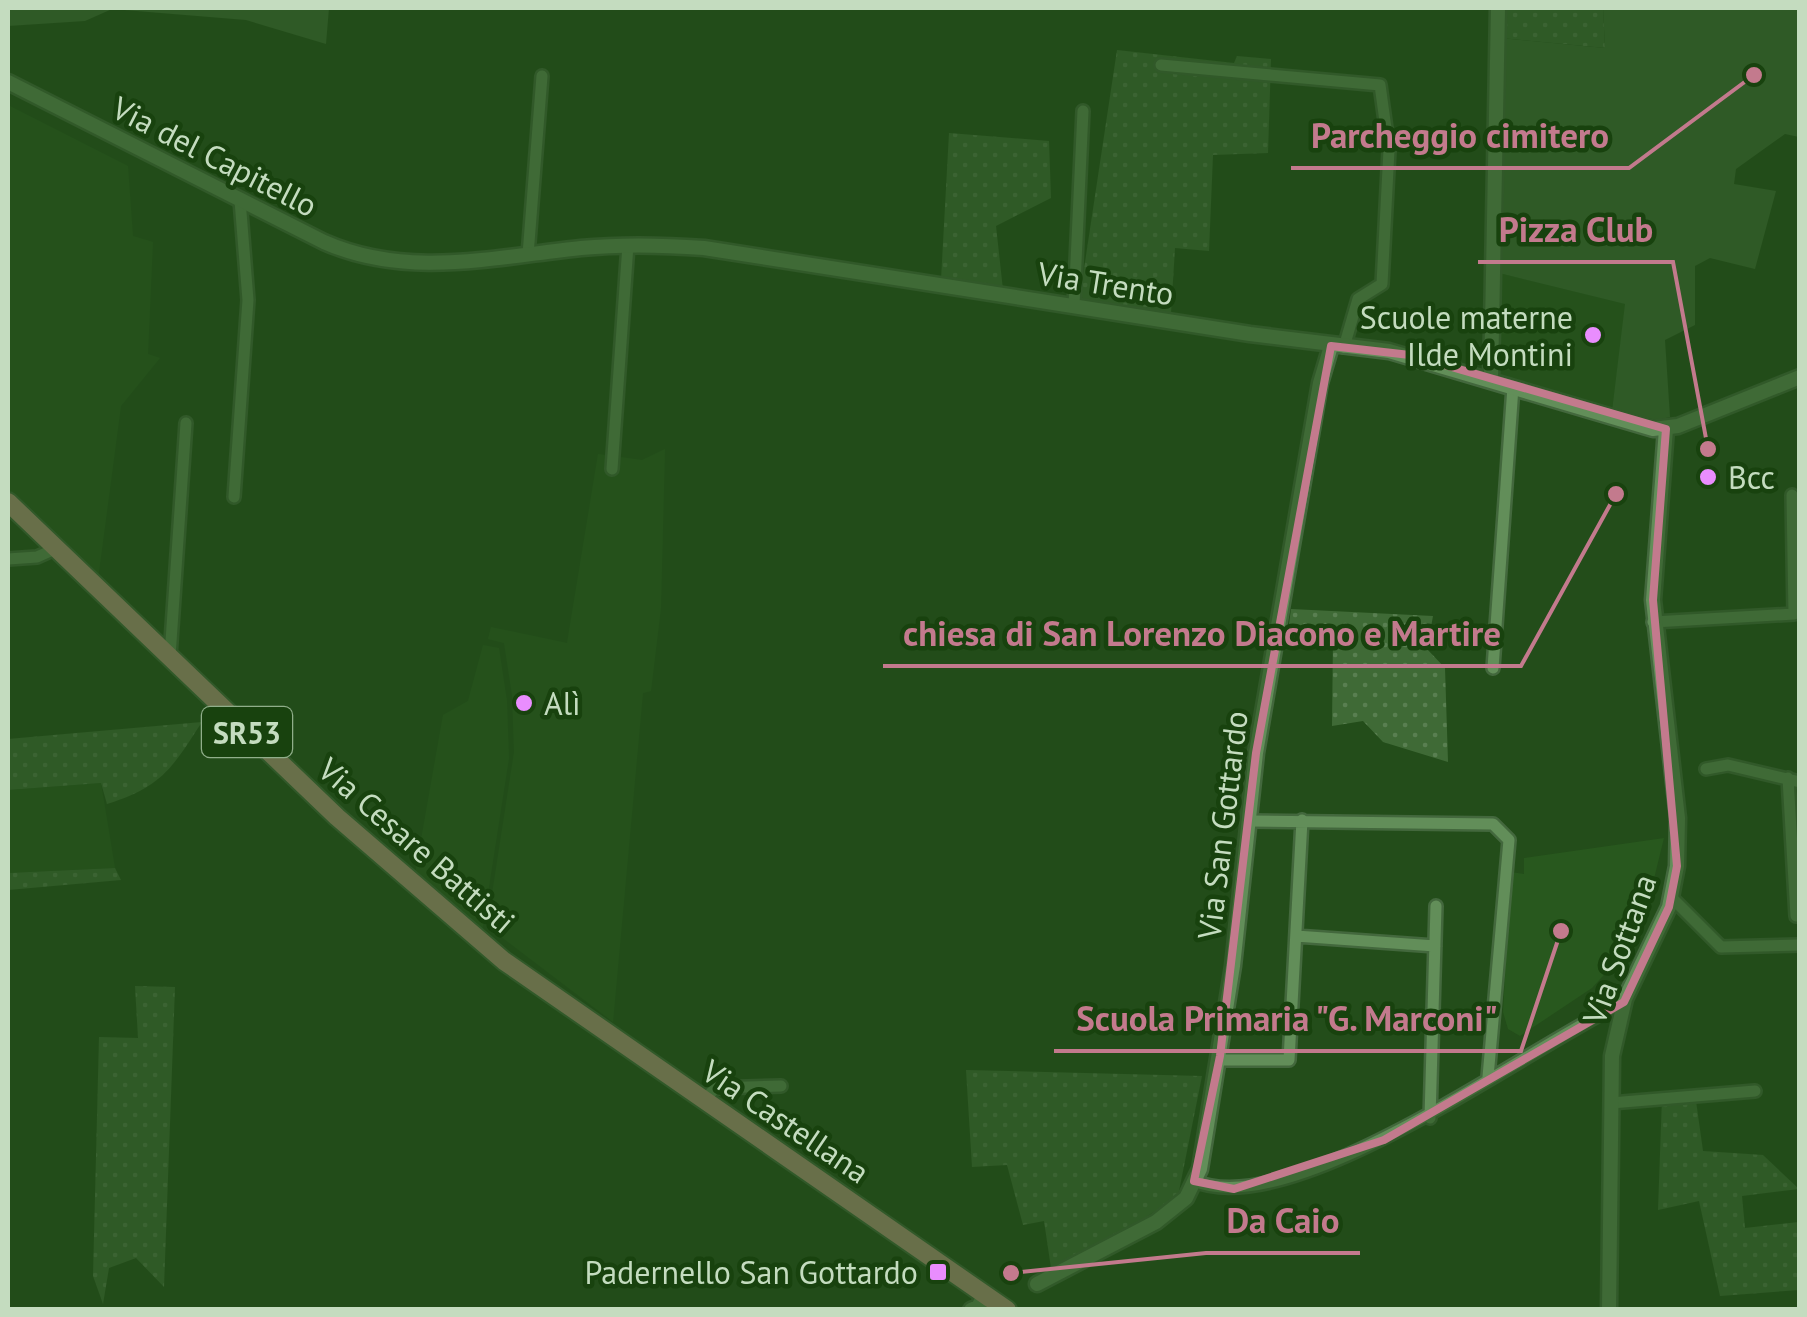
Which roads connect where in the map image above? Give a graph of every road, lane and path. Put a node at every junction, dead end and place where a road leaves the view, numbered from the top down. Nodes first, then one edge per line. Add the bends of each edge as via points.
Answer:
1 (1498, 8) edge
2 (1161, 65) dead end
3 (542, 76) dead end
4 (8, 82) edge
5 (1083, 111) dead end
6 (240, 200) junction
7 (628, 245) junction
8 (528, 254) junction
9 (403, 264) joint
10 (1074, 305) junction
11 (1338, 347) junction
12 (1800, 377) edge
13 (1491, 380) junction
14 (1514, 387) junction
15 (186, 423) dead end
16 (1666, 429) junction
17 (612, 468) dead end
18 (1792, 495) dead end
19 (234, 497) dead end
20 (8, 502) edge
21 (58, 548) junction
22 (8, 559) edge
23 (1654, 622) junction
24 (170, 656) junction
25 (1493, 668) dead end
26 (1706, 769) dead end
27 (1794, 780) edge
28 (1302, 820) junction
29 (1250, 821) junction
30 (1672, 898) junction
31 (1436, 906) dead end
32 (1796, 916) dead end
33 (1296, 936) junction
34 (1800, 945) edge
35 (1435, 946) junction
36 (531, 980) joint
37 (1624, 1002) junction
38 (1220, 1060) junction
39 (1488, 1076) junction
40 (781, 1086) dead end
41 (1754, 1092) dead end
42 (703, 1102) junction
43 (1611, 1103) junction
44 (1430, 1118) junction
45 (1194, 1181) junction
46 (1037, 1284) dead end
47 (985, 1294) junction
48 (971, 1310) edge
49 (1007, 1310) edge
50 (1609, 1310) edge

1 - 13 street
2 - 11 street via 1380,85 1389,150 1382,284 1358,299
3 - 8 street
4 - 6 street, Via del Capitello
5 - 10 street
6 - 9 street, Via del Capitello via 346,252
6 - 19 street via 248,300
7 - 8 street, Via Trento
7 - 10 street, Via Trento via 704,248
7 - 17 street
8 - 9 street, Via Trento
10 - 11 street, Via Trento
11 - 13 street, Via Trento via 1410,355
11 - 29 street, Via San Gottardo via 1320,382
12 - 16 street
13 - 14 street, Via Trento
14 - 16 street, Via Trento
14 - 25 street
15 - 24 street
16 - 23 street, Via Sottana via 1652,572
18 - 23 street via 1794,614
20 - 21 main road, Via Cesare Battisti / SR53
21 - 22 street via 37,558
21 - 24 main road, Via Cesare Battisti / SR53
23 - 30 street, Via Sottana via 1678,818
24 - 36 main road, Via Cesare Battisti / SR53 via 337,817
26 - 27 street via 1728,765
27 - 32 street
28 - 29 street
28 - 33 street
28 - 39 street via 1492,824 1509,840
29 - 38 street, Via San Gottardo
30 - 34 street via 1721,947
30 - 37 street, Via Sottana
31 - 35 street
33 - 35 street
33 - 38 street via 1289,1060
35 - 44 street
36 - 42 main road, Via Castellana / SR53
37 - 39 street
37 - 43 street, Via Sottana via 1612,1056
38 - 45 street, Via San Gottardo
39 - 44 street
40 - 42 street via 714,1088
41 - 43 street
42 - 47 main road, Via Castellana / SR53
43 - 50 street, Via Sottana
44 - 45 street via 1288,1176 1234,1189
45 - 46 street, Via San Gottardo via 1186,1198 1156,1222
47 - 48 street
47 - 49 main road, Via Castellana / SR53

